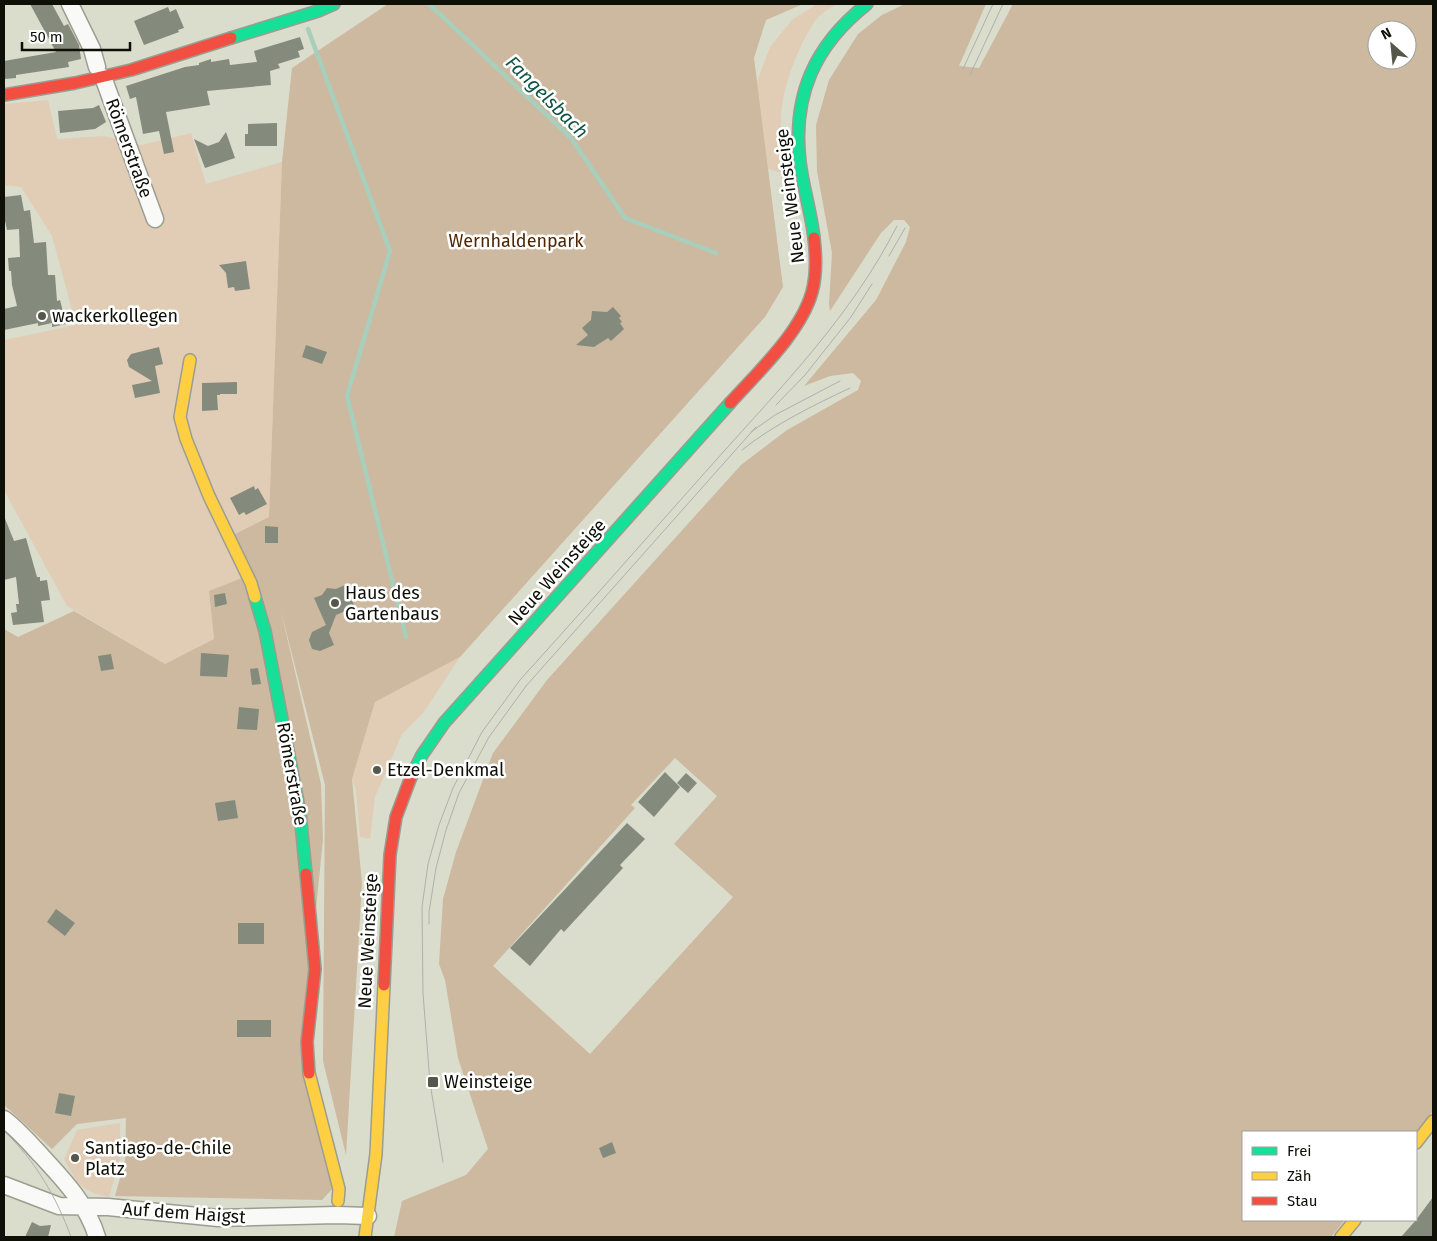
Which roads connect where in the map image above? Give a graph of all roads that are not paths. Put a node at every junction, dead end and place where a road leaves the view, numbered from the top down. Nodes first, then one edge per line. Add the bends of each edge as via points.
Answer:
1 (70, 4) edge
2 (334, 4) edge
3 (867, 4) edge
4 (100, 72) junction
5 (4, 94) edge
6 (156, 220) dead end
7 (190, 360) dead end
8 (4, 1118) edge
9 (1433, 1122) edge
10 (1417, 1142) edge
11 (4, 1185) edge
12 (338, 1201) dead end
13 (84, 1208) junction
14 (368, 1216) junction
15 (1354, 1221) edge
16 (97, 1237) edge
17 (365, 1237) edge
18 (1341, 1237) edge

1 - 4 street, Römerstraße
2 - 4 main road via 318,12 131,70
3 - 14 main road, Neue Weinsteige via 837,30 823,48 811,69 803,94 798,117 798,141 814,226 816,269 806,309 796,326 628,520 444,724 422,754 406,785 393,826 390,856 376,1154
4 - 5 main road
4 - 6 street, Römerstraße
7 - 12 main road, Römerstraße via 180,417 208,496 251,583 267,640 300,813 315,969 307,1042 309,1076 339,1189
8 - 13 street via 60,1175
9 - 10 main road
11 - 13 street, Auf dem Haigst via 59,1206
13 - 14 street, Auf dem Haigst via 108,1207 218,1218
13 - 16 street
14 - 17 main road, Neue Weinsteige
15 - 18 main road

